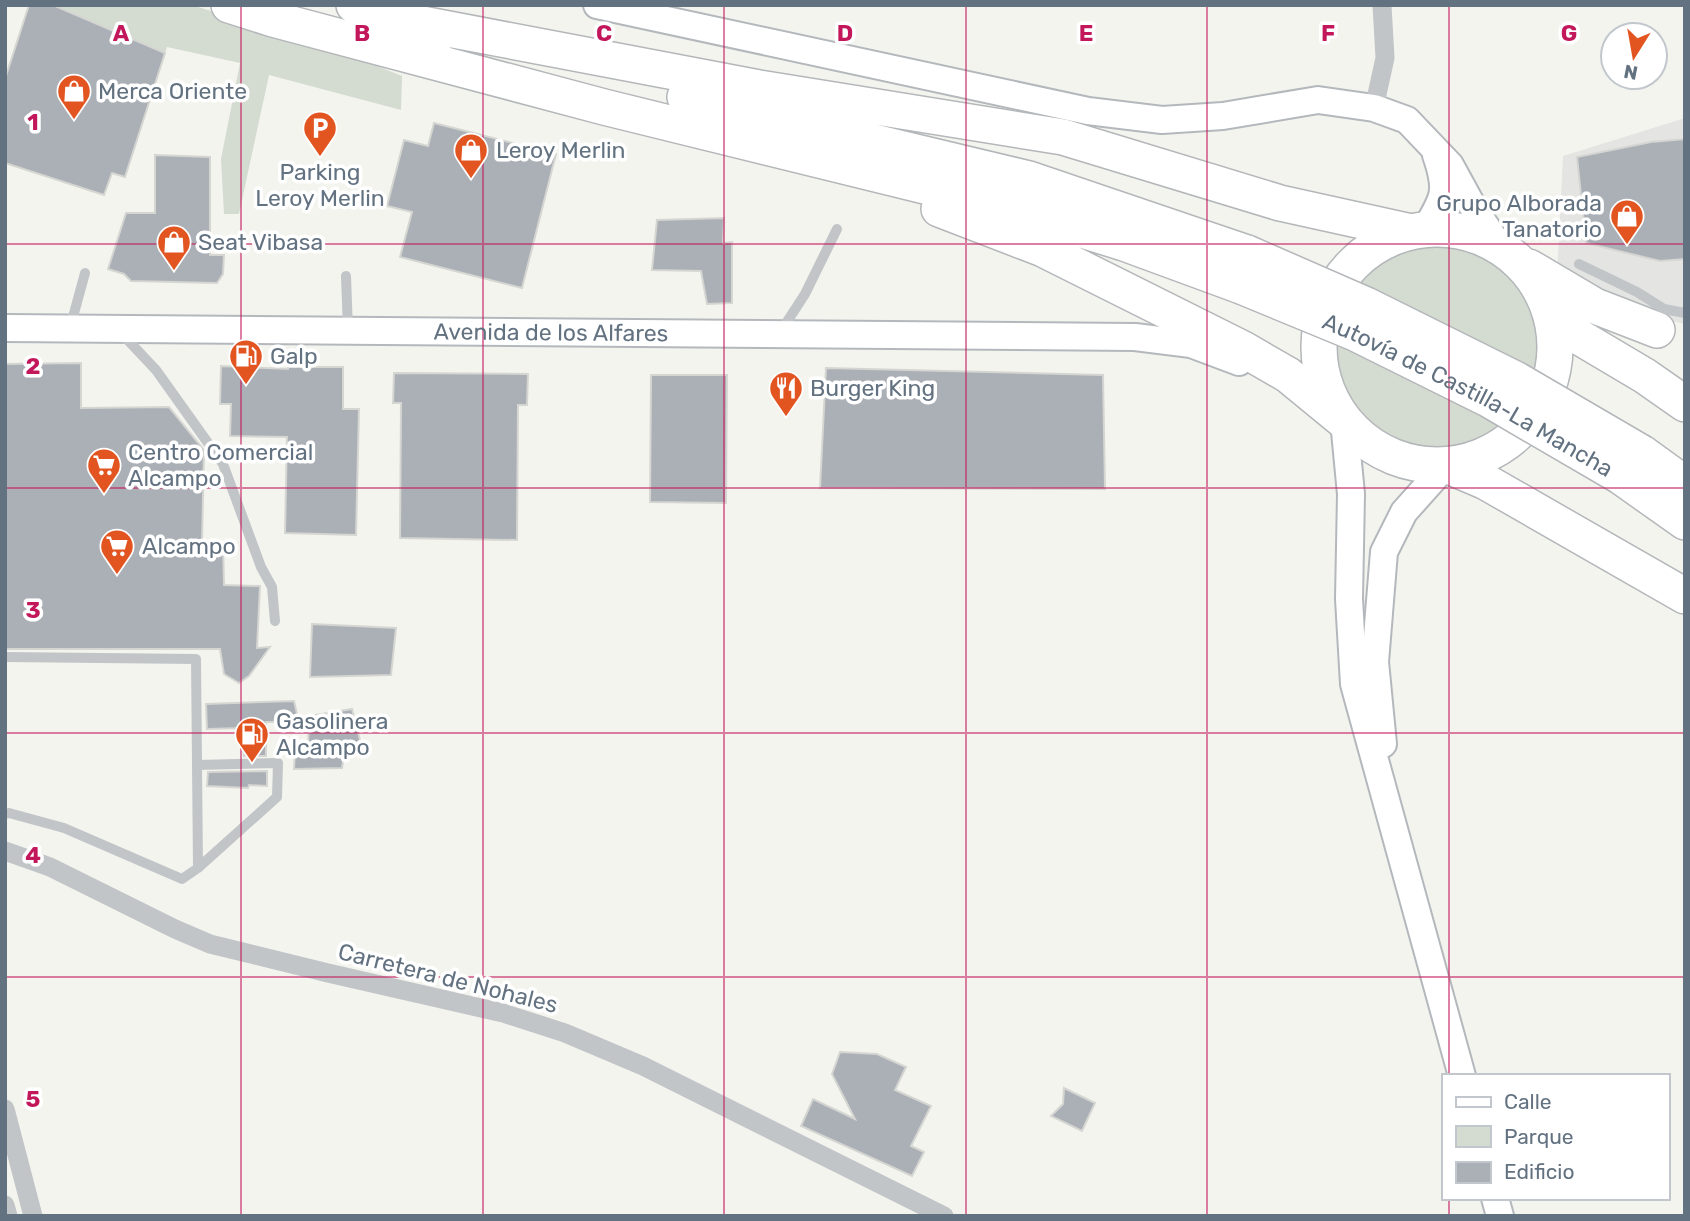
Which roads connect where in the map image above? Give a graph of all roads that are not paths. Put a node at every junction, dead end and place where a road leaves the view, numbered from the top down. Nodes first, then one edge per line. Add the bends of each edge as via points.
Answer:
1 (229, 5) edge
2 (354, 5) edge
3 (597, 5) edge
4 (1382, 5) edge
5 (422, 24) junction
6 (604, 107) junction
7 (1374, 108) junction
8 (1433, 147) junction
9 (837, 229) dead end
10 (1416, 230) junction
11 (1509, 253) junction
12 (1579, 264) dead end
13 (1244, 269) junction
14 (85, 273) dead end
15 (346, 276) dead end
16 (1554, 322) junction
17 (1673, 322) edge
18 (5, 328) edge
19 (70, 329) junction
20 (117, 329) junction
21 (348, 330) junction
22 (778, 335) junction
23 (1312, 396) junction
24 (1685, 404) edge
25 (1344, 421) junction
26 (1631, 464) junction
27 (1446, 466) junction
28 (1685, 484) edge
29 (1685, 522) edge
30 (1685, 596) edge
31 (275, 621) dead end
32 (5, 657) edge
33 (198, 765) junction
34 (1390, 811) junction
35 (5, 814) edge
36 (5, 851) edge
37 (198, 868) junction
38 (1461, 1074) edge
39 (5, 1109) edge
40 (5, 1205) edge
41 (8, 1216) edge
42 (33, 1216) edge
43 (944, 1216) edge

1 - 6 highway
2 - 5 highway
3 - 7 street via 1088,111 1162,120 1223,116 1318,100
4 - 7 street via 1385,58
5 - 10 highway via 759,88 1063,137 1280,203
5 - 13 highway via 635,85 1029,179
6 - 13 highway via 1002,205 1124,243
6 - 23 highway via 888,191 1043,249 1243,349 1288,375
7 - 8 street via 1407,120
8 - 10 street via 1444,181 1441,202
8 - 11 street
9 - 22 lane
10 - 11 highway via 1462,230
10 - 25 highway via 1373,246 1345,270 1326,302 1318,338 1321,375
11 - 16 highway via 1542,290
11 - 17 highway via 1595,306
12 - 17 lane via 1637,292
13 - 26 highway, Autovía de Castilla-La Mancha, bridge via 1355,333
14 - 19 lane
15 - 21 lane
16 - 17 highway
16 - 24 highway
16 - 27 highway via 1556,363 1535,412 1519,433 1485,456
18 - 19 street, Avenida de los Alfares
19 - 20 street, Avenida de los Alfares
20 - 21 street, Avenida de los Alfares
20 - 31 lane via 156,370 223,464 272,587
21 - 22 street, Avenida de los Alfares
22 - 23 street, Avenida de los Alfares via 1135,337 1191,344
23 - 25 highway
25 - 27 highway via 1371,446 1404,461
25 - 34 street via 1351,494 1353,684
26 - 28 highway, Autovía de Castilla-La Mancha
26 - 29 highway, Autovía de Castilla-La Mancha
27 - 30 highway via 1486,482
27 - 34 street via 1404,512 1384,552 1375,662
32 - 33 lane via 196,659
33 - 37 lane
33 - 37 lane via 278,763 277,797
34 - 38 street
35 - 37 lane via 64,828 182,879
36 - 43 street, Carretera de Nohales via 83,882 209,944 503,1013 565,1033 643,1066
39 - 42 street
40 - 41 street

